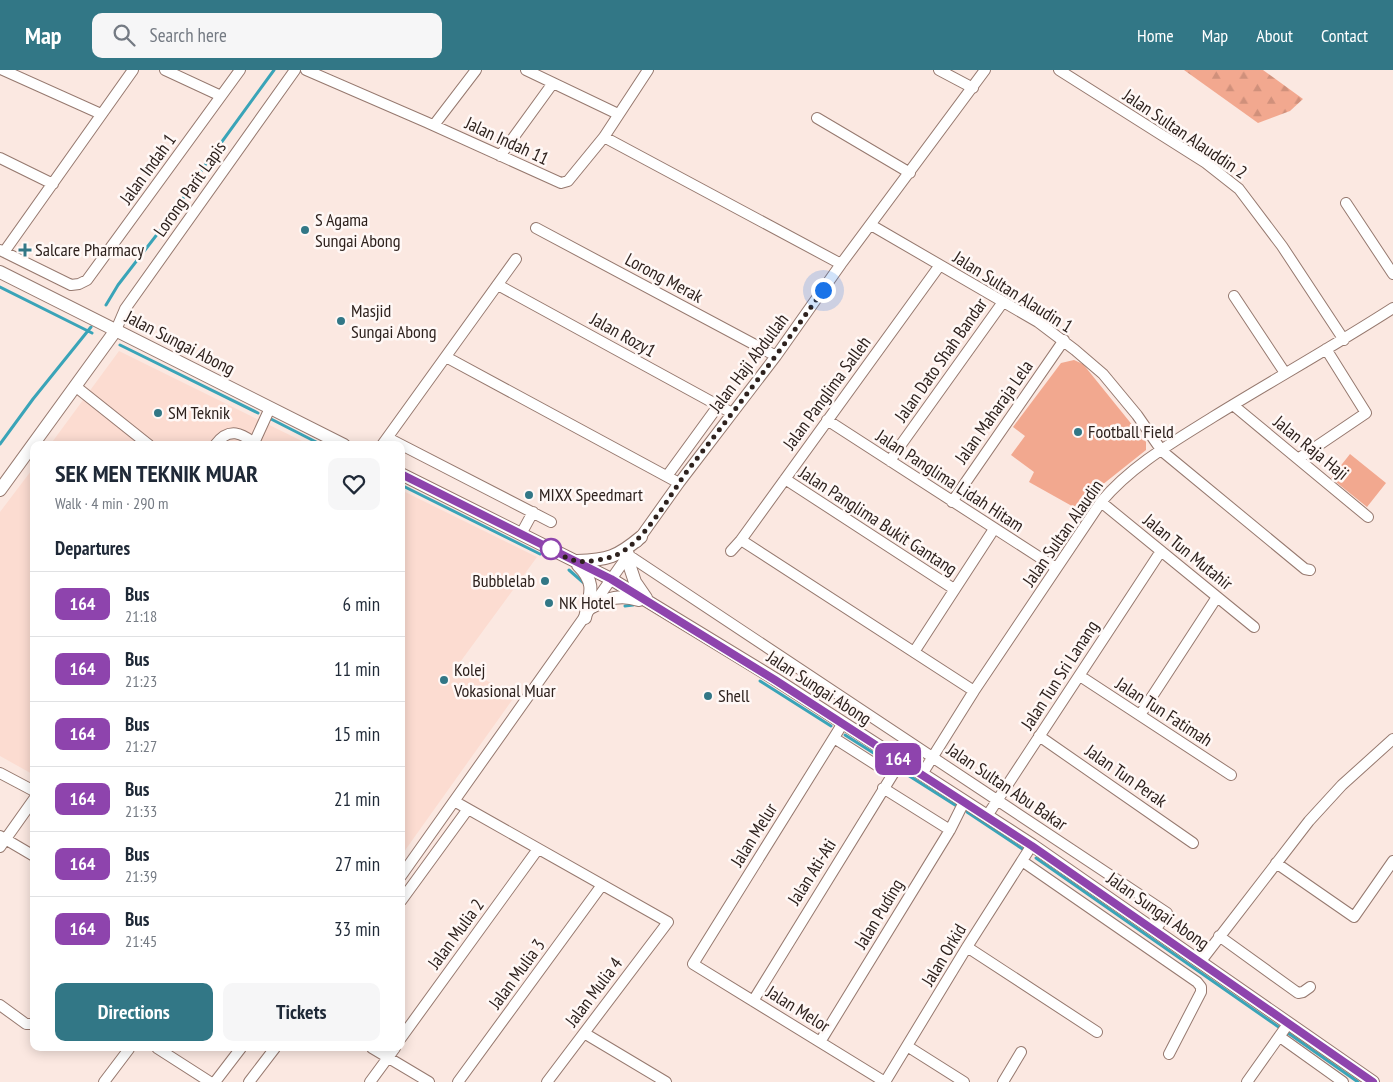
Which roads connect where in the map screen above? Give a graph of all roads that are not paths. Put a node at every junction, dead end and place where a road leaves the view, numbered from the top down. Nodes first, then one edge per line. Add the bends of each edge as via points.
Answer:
1 (3, 70) edge
2 (133, 70) edge
3 (165, 70) edge
4 (240, 70) edge
5 (296, 70) edge
6 (306, 70) edge
7 (335, 70) edge
8 (476, 70) edge
9 (526, 70) edge
10 (648, 70) edge
11 (939, 70) edge
12 (985, 70) edge
13 (1059, 70) edge
14 (328, 80) junction
15 (553, 83) junction
16 (972, 88) junction
17 (220, 96) junction
18 (101, 114) junction
19 (618, 114) junction
20 (817, 118) dead end
21 (434, 125) junction
22 (604, 137) junction
23 (500, 156) junction
24 (0, 158) edge
25 (910, 172) junction
26 (52, 184) junction
27 (1346, 203) dead end
28 (871, 225) junction
29 (536, 228) dead end
30 (2, 251) edge
31 (516, 259) dead end
32 (842, 264) junction
33 (940, 265) junction
34 (0, 272) edge
35 (1393, 274) edge
36 (498, 284) junction
37 (1234, 296) dead end
38 (1003, 302) junction
39 (1393, 308) edge
40 (116, 330) junction
41 (1064, 340) junction
42 (1344, 340) junction
43 (1326, 349) junction
44 (776, 356) junction
45 (446, 357) junction
46 (1285, 373) junction
47 (75, 386) junction
48 (1232, 405) junction
49 (718, 406) junction
50 (270, 408) junction
51 (732, 413) junction
52 (827, 420) junction
53 (35, 441) edge
54 (144, 441) edge
55 (219, 441) edge
56 (252, 441) edge
57 (257, 441) edge
58 (336, 441) edge
59 (385, 441) edge
60 (30, 448) edge
61 (405, 451) edge
62 (1162, 451) junction
63 (1298, 458) junction
64 (890, 462) junction
65 (405, 476) edge
66 (666, 476) junction
67 (785, 479) junction
68 (679, 482) junction
69 (0, 490) edge
70 (952, 502) junction
71 (1101, 502) junction
72 (533, 512) junction
73 (1368, 517) dead end
74 (552, 522) dead end
75 (994, 529) junction
76 (522, 534) junction
77 (641, 536) junction
78 (741, 540) junction
79 (731, 551) dead end
80 (1161, 551) junction
81 (628, 557) junction
82 (575, 560) junction
83 (1056, 568) junction
84 (1310, 570) dead end
85 (611, 579) junction
86 (954, 589) junction
87 (1217, 597) junction
88 (651, 604) junction
89 (592, 607) junction
90 (584, 618) junction
91 (1254, 627) dead end
92 (914, 652) junction
93 (1080, 676) junction
94 (974, 692) junction
95 (1140, 715) junction
96 (843, 724) junction
97 (1039, 736) junction
98 (834, 738) junction
99 (1393, 739) edge
100 (932, 757) junction
101 (900, 761) junction
102 (0, 773) edge
103 (922, 774) junction
104 (892, 775) junction
105 (1232, 775) dead end
106 (883, 788) junction
107 (30, 789) edge
108 (997, 800) junction
109 (454, 801) junction
110 (964, 802) junction
111 (30, 804) edge
112 (468, 809) junction
113 (987, 816) junction
114 (950, 830) junction
115 (2, 841) edge
116 (1193, 843) dead end
117 (1032, 846) junction
118 (538, 849) junction
119 (30, 854) edge
120 (1393, 861) edge
121 (1022, 862) junction
122 (1276, 863) junction
123 (405, 870) edge
124 (602, 885) junction
125 (405, 896) edge
126 (1155, 930) junction
127 (1219, 936) junction
128 (967, 947) junction
129 (1201, 962) junction
130 (693, 964) joint
131 (1310, 987) dead end
132 (753, 1000) junction
133 (0, 1005) edge
134 (30, 1024) edge
135 (1288, 1024) junction
136 (405, 1032) edge
137 (1097, 1032) dead end
138 (584, 1033) junction
139 (1280, 1037) junction
140 (820, 1042) junction
141 (907, 1046) junction
142 (127, 1051) edge
143 (162, 1051) edge
144 (239, 1051) edge
145 (273, 1051) edge
146 (377, 1051) edge
147 (393, 1051) edge
148 (1021, 1052) dead end
149 (1169, 1054) dead end
150 (388, 1057) junction
151 (1329, 1062) junction
152 (1350, 1078) edge
153 (104, 1082) edge
154 (210, 1082) edge
155 (215, 1082) edge
156 (249, 1082) edge
157 (370, 1082) edge
158 (429, 1082) edge
159 (458, 1082) edge
160 (547, 1082) edge
161 (666, 1082) edge
162 (885, 1082) edge
163 (964, 1082) edge
164 (1003, 1082) edge
165 (1247, 1082) edge
166 (1373, 1082) edge

1 - 18 street
2 - 18 street
3 - 17 street
4 - 17 street, Jalan Indah 1
5 - 40 street, Lorong Parit Lapis via 125,308
6 - 14 street, Jalan Indah 11
7 - 14 street
8 - 21 street
9 - 15 street
10 - 19 street, Jalan Indah 11
11 - 16 street
12 - 16 street, Jalan Haji Abdullah
13 - 42 street, Jalan Sultan Alauddin 2 via 1206,163 1239,189 1282,246
14 - 21 street, Jalan Indah 11
15 - 19 street
15 - 23 street
16 - 25 street, Jalan Haji Abdullah
17 - 30 street, Jalan Indah 1 via 87,280 71,285
18 - 26 street
19 - 22 street, Jalan Indah 11
20 - 25 street
21 - 23 street, Jalan Indah 11
22 - 23 street, Jalan Indah 11 via 564,184
22 - 32 street
24 - 26 street
25 - 28 street, Jalan Haji Abdullah
26 - 30 street
27 - 35 street
28 - 32 street, Jalan Haji Abdullah
28 - 33 street, Jalan Sultan Alaudin 1
29 - 44 street, Lorong Merak
31 - 36 street
32 - 44 street, Jalan Haji Abdullah
33 - 38 street, Jalan Sultan Alaudin 1
33 - 52 street, Jalan Panglima Salleh
34 - 40 street, Jalan Sungai Abong
36 - 45 street
36 - 49 street, Jalan Rozy1
37 - 46 street
38 - 41 street, Jalan Sultan Alaudin 1
38 - 64 street, Jalan Dato Shah Bandar
39 - 42 street, Jalan Sultan Alaudin
40 - 47 street
40 - 50 street, Jalan Sungai Abong
41 - 62 street, Jalan Sultan Alaudin 1 via 1103,374
41 - 70 street, Jalan Maharaja Lela
42 - 43 street, Jalan Sultan Alaudin
43 - 46 street, Jalan Sultan Alaudin
43 - 63 street via 1366,413
44 - 51 street, Jalan Haji Abdullah
45 - 59 street
45 - 66 street
46 - 48 street, Jalan Sultan Alaudin
47 - 53 street
47 - 54 street
48 - 62 street, Jalan Sultan Alaudin
48 - 63 street, Jalan Raja Haji
49 - 51 street, Jalan Rozy1
49 - 66 street
50 - 57 street
50 - 58 street, Jalan Sungai Abong
51 - 68 street, Jalan Haji Abdullah
52 - 64 street, Jalan Panglima Lidah Hitam
52 - 67 street, Jalan Panglima Salleh
55 - 56 street via 226,434 234,433 245,435
60 - 69 street
61 - 72 street
62 - 71 street, Jalan Sultan Alaudin via 1125,476
62 - 84 street, Jalan Sultan Alaudin 1
63 - 73 street, Jalan Raja Haji
64 - 70 street, Jalan Panglima Lidah Hitam
65 - 76 street, Jalan Sungai Abong
66 - 68 street
67 - 78 street, Jalan Panglima Salleh
67 - 86 street, Jalan Panglima Bukit Gantang
68 - 77 street, Jalan Haji Abdullah
70 - 75 street, Jalan Panglima Lidah Hitam
71 - 80 street, Jalan Tun Mutahir
71 - 83 street, Jalan Sultan Alaudin
72 - 74 street
72 - 76 street
75 - 83 street, Jalan Panglima Lidah Hitam
75 - 86 street
76 - 82 street, Jalan Sungai Abong
77 - 81 street, Jalan Haji Abdullah
77 - 82 street via 613,557
78 - 79 street, Jalan Panglima Salleh
78 - 92 street
80 - 87 street, Jalan Tun Mutahir
80 - 93 street, Jalan Tun Sri Lanang
81 - 85 street, Jalan Haji Abdullah
81 - 88 street via 635,582
81 - 100 street, Jalan Sultan Abu Bakar
82 - 85 street, Jalan Sungai Abong
82 - 90 street via 589,578 591,588
83 - 94 street, Jalan Sultan Alaudin
85 - 88 street, Jalan Sungai Abong
85 - 89 street, Jalan Haji Abdullah
86 - 92 street
87 - 91 street, Jalan Tun Mutahir
87 - 95 street
88 - 89 street via 620,596 608,598
88 - 96 street, Jalan Sungai Abong
89 - 90 street, Jalan Haji Abdullah
90 - 109 street, Jalan Haji Abdullah
92 - 94 street
93 - 95 street, Jalan Tun Fatimah
93 - 97 street, Jalan Tun Sri Lanang
94 - 100 street, Jalan Sultan Alaudin
95 - 105 street, Jalan Tun Fatimah
96 - 98 street, Jalan Melur
96 - 101 street, Jalan Sungai Abong
97 - 108 street, Jalan Tun Sri Lanang
97 - 116 street, Jalan Tun Perak
98 - 104 street
98 - 130 street, Jalan Melur
99 - 122 street via 1342,785
100 - 103 street, Jalan Sultan Alaudin
100 - 108 street, Jalan Sultan Abu Bakar
101 - 103 street, Jalan Sungai Abong
101 - 104 street, Jalan Ati-Ati
102 - 107 street
103 - 110 street, Jalan Sungai Abong
104 - 106 street, Jalan Ati-Ati
106 - 114 street
106 - 132 street, Jalan Ati-Ati
108 - 113 street, Jalan Tun Sri Lanang
108 - 126 street, Jalan Sultan Abu Bakar via 1167,912
109 - 112 street
109 - 123 street, Jalan Haji Abdullah
110 - 113 street, Jalan Sungai Abong
110 - 114 street, Jalan Puding
111 - 115 street
112 - 118 street
112 - 125 street
113 - 117 street, Jalan Sungai Abong
114 - 140 street, Jalan Puding
115 - 119 street
117 - 121 street, Jalan Orkid
117 - 126 street, Jalan Sungai Abong
118 - 124 street
118 - 136 street, Jalan Mulia 2
120 - 122 street via 1354,917
121 - 128 street, Jalan Orkid
121 - 149 street via 1197,982 1201,992
122 - 127 street
124 - 138 street, Jalan Mulia 4 via 668,922
124 - 159 street, Jalan Mulia 3
126 - 129 street, Jalan Sungai Abong
127 - 129 street
127 - 131 street via 1298,993
128 - 137 street
128 - 141 street, Jalan Orkid
129 - 135 street, Jalan Sungai Abong
130 - 132 street, Jalan Melor
132 - 140 street, Jalan Melor
133 - 134 street
135 - 139 street
135 - 151 street, Jalan Sungai Abong
138 - 160 street, Jalan Mulia 4
138 - 161 street
139 - 151 street
139 - 165 street
140 - 162 street, Jalan Melor
141 - 162 street, Jalan Orkid
141 - 163 street
142 - 153 street
143 - 154 street
144 - 155 street
145 - 156 street
146 - 150 street
147 - 150 street
148 - 164 street
150 - 157 street
150 - 158 street
151 - 152 street, Jalan Sungai Abong
152 - 166 street, Jalan Sungai Abong

